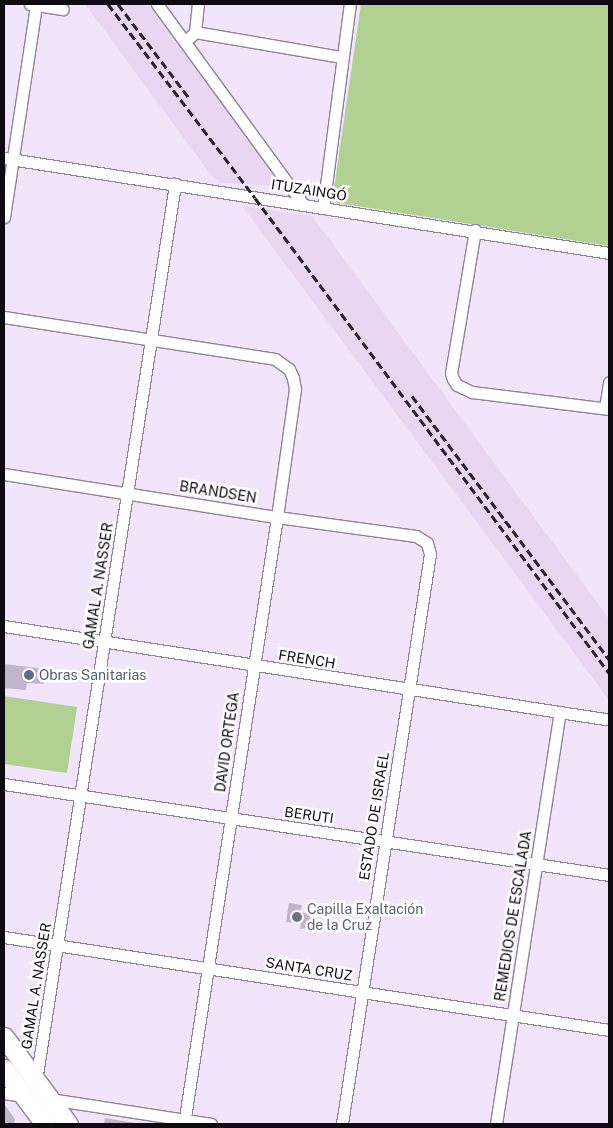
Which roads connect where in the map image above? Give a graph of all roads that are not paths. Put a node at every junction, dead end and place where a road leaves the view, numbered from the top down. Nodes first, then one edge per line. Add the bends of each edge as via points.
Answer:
1 (33, 4) edge
2 (157, 4) edge
3 (198, 4) edge
4 (350, 4) edge
5 (63, 9) dead end
6 (194, 32) junction
7 (186, 42) junction
8 (342, 57) junction
9 (8, 158) edge
10 (175, 184) junction
11 (303, 204) junction
12 (323, 208) junction
13 (4, 217) edge
14 (475, 230) junction
15 (609, 252) edge
16 (4, 317) edge
17 (151, 340) junction
18 (609, 382) edge
19 (607, 409) edge
20 (4, 474) edge
21 (127, 494) junction
22 (278, 516) junction
23 (427, 543) joint
24 (4, 626) edge
25 (104, 641) junction
26 (253, 666) junction
27 (409, 690) junction
28 (560, 712) junction
29 (606, 719) dead end
30 (4, 784) edge
31 (80, 796) junction
32 (230, 819) junction
33 (386, 841) junction
34 (536, 864) junction
35 (609, 875) edge
36 (4, 938) edge
37 (57, 945) junction
38 (208, 968) junction
39 (362, 992) junction
40 (513, 1015) junction
41 (609, 1030) edge
42 (4, 1037) edge
43 (4, 1069) edge
44 (36, 1081) junction
45 (4, 1093) edge
46 (50, 1099) junction
47 (29, 1109) edge
48 (184, 1122) edge
49 (45, 1124) edge
50 (68, 1124) edge
51 (211, 1124) edge
52 (342, 1124) edge
53 (496, 1124) edge

1 - 5 street
1 - 9 street
2 - 7 street
3 - 6 street
4 - 8 street
6 - 7 street
6 - 8 street
7 - 11 street
8 - 12 street
9 - 10 street, ITUZAINGÓ
9 - 13 street
10 - 11 street, ITUZAINGÓ
10 - 17 street, GAMAL A. NASSER
11 - 12 street, ITUZAINGÓ
12 - 14 street, ITUZAINGÓ
14 - 15 street, ITUZAINGÓ
14 - 19 street via 451,373 457,385 472,392
16 - 17 street
17 - 21 street, GAMAL A. NASSER
17 - 22 street, DAVID ORTEGA via 275,359 289,369 295,389
18 - 19 street
20 - 21 street, BRANDSEN
21 - 22 street, BRANDSEN
21 - 25 street, GAMAL A. NASSER
22 - 23 street, BRANDSEN via 416,536
22 - 26 street, DAVID ORTEGA
23 - 27 street, ESTADO DE ISRAEL via 430,554
24 - 25 street, FRENCH
25 - 26 street, FRENCH
25 - 31 street, GAMAL A. NASSER
26 - 27 street, FRENCH
26 - 32 street, DAVID ORTEGA
27 - 28 street, FRENCH
27 - 33 street, ESTADO DE ISRAEL
28 - 29 street, FRENCH
28 - 34 street, REMEDIOS DE ESCALADA
30 - 31 street, BERUTI
31 - 32 street, BERUTI
31 - 37 street, GAMAL A. NASSER
32 - 33 street, BERUTI
32 - 38 street, DAVID ORTEGA
33 - 34 street, BERUTI
33 - 39 street, ESTADO DE ISRAEL
34 - 35 street, BERUTI
34 - 40 street, REMEDIOS DE ESCALADA
36 - 37 street, SANTA CRUZ
37 - 38 street, SANTA CRUZ
37 - 44 street, GAMAL A. NASSER
38 - 39 street, SANTA CRUZ
38 - 48 street, DAVID ORTEGA
39 - 40 street, SANTA CRUZ
39 - 52 street, ESTADO DE ISRAEL
40 - 41 street, SANTA CRUZ
40 - 53 street, REMEDIOS DE ESCALADA
42 - 44 highway
43 - 47 highway
44 - 46 highway
45 - 47 street
46 - 48 street
46 - 50 highway
47 - 49 highway
48 - 51 street

